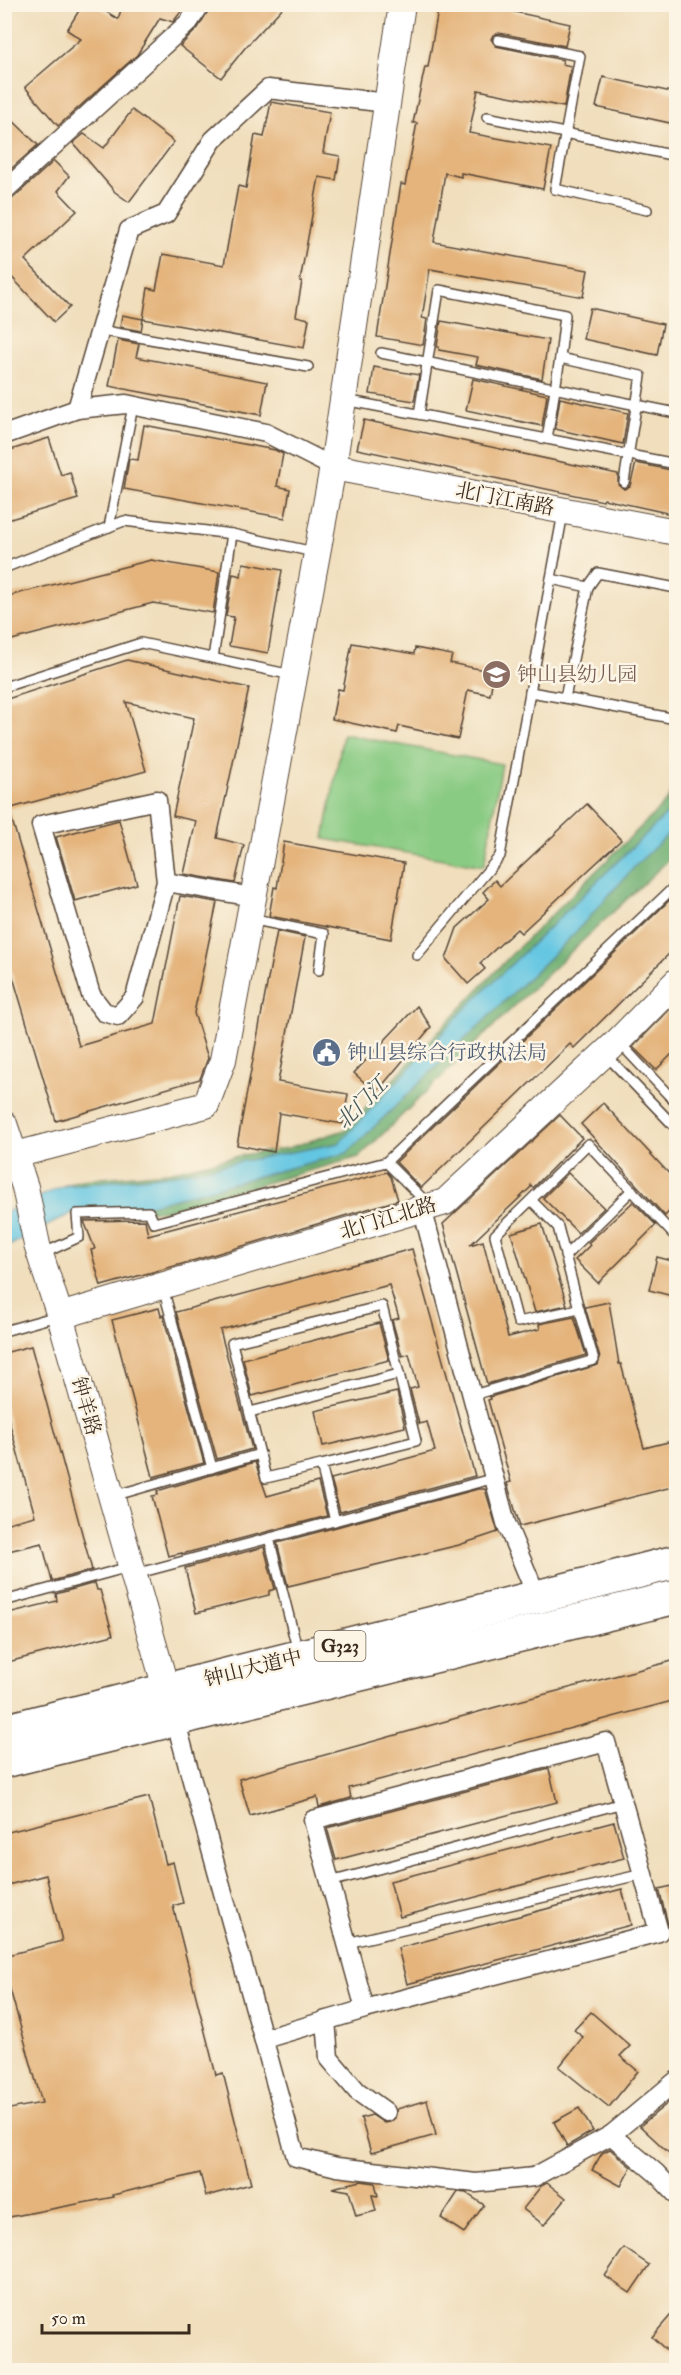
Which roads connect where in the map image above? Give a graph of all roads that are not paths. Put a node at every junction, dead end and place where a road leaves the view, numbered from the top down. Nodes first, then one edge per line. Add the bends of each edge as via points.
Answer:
1 (201, 4) edge
2 (402, 4) edge
3 (498, 40) dead end
4 (387, 103) junction
5 (487, 117) dead end
6 (566, 132) junction
7 (676, 156) edge
8 (4, 191) edge
9 (647, 210) dead end
10 (99, 330) junction
11 (381, 353) dead end
12 (560, 357) junction
13 (427, 362) junction
14 (308, 367) dead end
15 (555, 388) junction
16 (343, 399) junction
17 (638, 405) junction
18 (133, 406) junction
19 (77, 409) junction
20 (676, 413) edge
21 (419, 414) junction
22 (4, 435) edge
23 (547, 439) junction
24 (629, 454) junction
25 (676, 464) edge
26 (333, 467) junction
27 (624, 482) dead end
28 (564, 510) junction
29 (110, 527) junction
30 (676, 532) edge
31 (232, 534) junction
32 (317, 553) junction
33 (4, 568) edge
34 (551, 579) junction
35 (588, 587) junction
36 (676, 588) edge
37 (213, 658) junction
38 (294, 675) junction
39 (5, 686) edge
40 (530, 692) junction
41 (565, 698) junction
42 (676, 719) edge
43 (166, 882) junction
44 (675, 886) edge
45 (251, 908) junction
46 (417, 955) dead end
47 (319, 970) dead end
48 (676, 982) edge
49 (612, 1048) junction
50 (676, 1103) edge
51 (4, 1124) edge
52 (676, 1128) edge
53 (9, 1157) edge
54 (386, 1162) junction
55 (632, 1190) junction
56 (531, 1200) junction
57 (426, 1207) junction
58 (676, 1235) edge
59 (39, 1250) junction
60 (565, 1256) junction
61 (162, 1285) junction
62 (579, 1309) junction
63 (60, 1316) junction
64 (4, 1331) edge
65 (399, 1374) junction
66 (473, 1395) junction
67 (250, 1412) junction
68 (260, 1454) junction
69 (321, 1465) junction
70 (212, 1468) junction
71 (495, 1478) junction
72 (111, 1497) junction
73 (334, 1521) junction
74 (269, 1538) junction
75 (676, 1562) edge
76 (132, 1570) junction
77 (537, 1597) junction
78 (676, 1597) edge
79 (4, 1602) edge
80 (549, 1628) junction
81 (302, 1671) junction
82 (171, 1704) junction
83 (4, 1731) edge
84 (4, 1761) edge
85 (623, 1803) junction
86 (643, 1874) junction
87 (330, 1882) junction
88 (347, 1943) junction
89 (365, 2010) junction
90 (326, 2020) junction
91 (264, 2039) junction
92 (676, 2081) edge
93 (386, 2112) dead end
94 (611, 2135) junction
95 (676, 2194) edge

1 - 8 street via 189,22
2 - 4 street
3 - 6 lane via 580,56
4 - 10 street via 268,89 213,141 166,214 129,230
4 - 16 street
5 - 6 lane
6 - 7 lane
6 - 9 lane via 555,189
10 - 14 lane
10 - 19 street
11 - 13 lane
12 - 13 lane via 565,315 439,290
12 - 15 lane
12 - 17 lane via 641,376
13 - 15 lane
13 - 21 lane
15 - 17 lane
15 - 23 lane
16 - 21 lane
16 - 26 street
17 - 20 lane
17 - 24 lane
18 - 19 street
18 - 26 street via 266,433
18 - 29 lane
19 - 22 street
21 - 23 lane
23 - 24 lane
24 - 25 lane
24 - 27 lane
26 - 28 street, 北门江南路
26 - 32 street
28 - 30 street, 北门江南路
28 - 34 lane
29 - 31 lane via 124,521
29 - 33 lane
31 - 32 lane
31 - 37 lane
32 - 38 street
34 - 35 lane
34 - 40 lane
35 - 36 lane via 598,573
35 - 41 lane
37 - 38 lane
37 - 39 lane via 141,643
38 - 45 street
40 - 41 lane
40 - 46 lane via 500,856
41 - 42 lane
43 - 43 street via 135,997 118,1016 104,1012 91,995 41,825 157,800
43 - 45 street
44 - 54 lane
45 - 47 lane via 324,934
45 - 53 street via 222,1060 206,1105
48 - 49 street, 北门江北路
49 - 50 lane
49 - 52 lane
49 - 57 street, 北门江北路 via 445,1202
51 - 53 street, 钟羊路
53 - 59 street, 钟羊路 via 26,1187
54 - 57 lane
54 - 59 lane via 154,1223 149,1212 77,1214 79,1237
55 - 56 lane via 588,1144
55 - 58 lane
55 - 60 lane
56 - 60 lane via 558,1227
56 - 62 lane via 495,1235 518,1322
57 - 61 street, 北门江北路
57 - 66 street
59 - 63 street, 钟羊路
60 - 62 lane
61 - 63 street, 北门江北路
61 - 70 lane
62 - 66 lane via 594,1360
63 - 64 lane
63 - 72 street, 钟羊路
65 - 67 lane
65 - 67 lane via 382,1306 232,1342
65 - 69 lane via 416,1441
66 - 71 street
67 - 68 lane
68 - 69 lane via 266,1478
68 - 70 lane
69 - 73 lane
70 - 72 lane
71 - 73 lane
71 - 77 street via 506,1523
72 - 76 street, 钟羊路
73 - 74 lane
74 - 76 lane
74 - 81 lane
75 - 77 highway, 钟山大道中 / G323
76 - 79 lane
76 - 82 street, 钟羊路
77 - 80 street
77 - 81 highway, 钟山大道中 / G323
78 - 80 highway, 钟山大道中 / G323
80 - 81 highway, 钟山大道中 / G323
81 - 82 highway, 钟山大道中 / G323
82 - 83 highway, 钟山大道中 / G323
82 - 84 highway, 钟山大道中 / G323
82 - 91 street
85 - 86 street
85 - 87 lane
85 - 87 street via 606,1742 313,1820
86 - 88 lane
86 - 89 street via 658,1932
87 - 88 street
88 - 89 street
89 - 90 street
90 - 91 street
90 - 93 street via 329,2058 357,2091
91 - 94 street via 296,2157 336,2167 476,2183 534,2178
92 - 94 street
94 - 95 street

